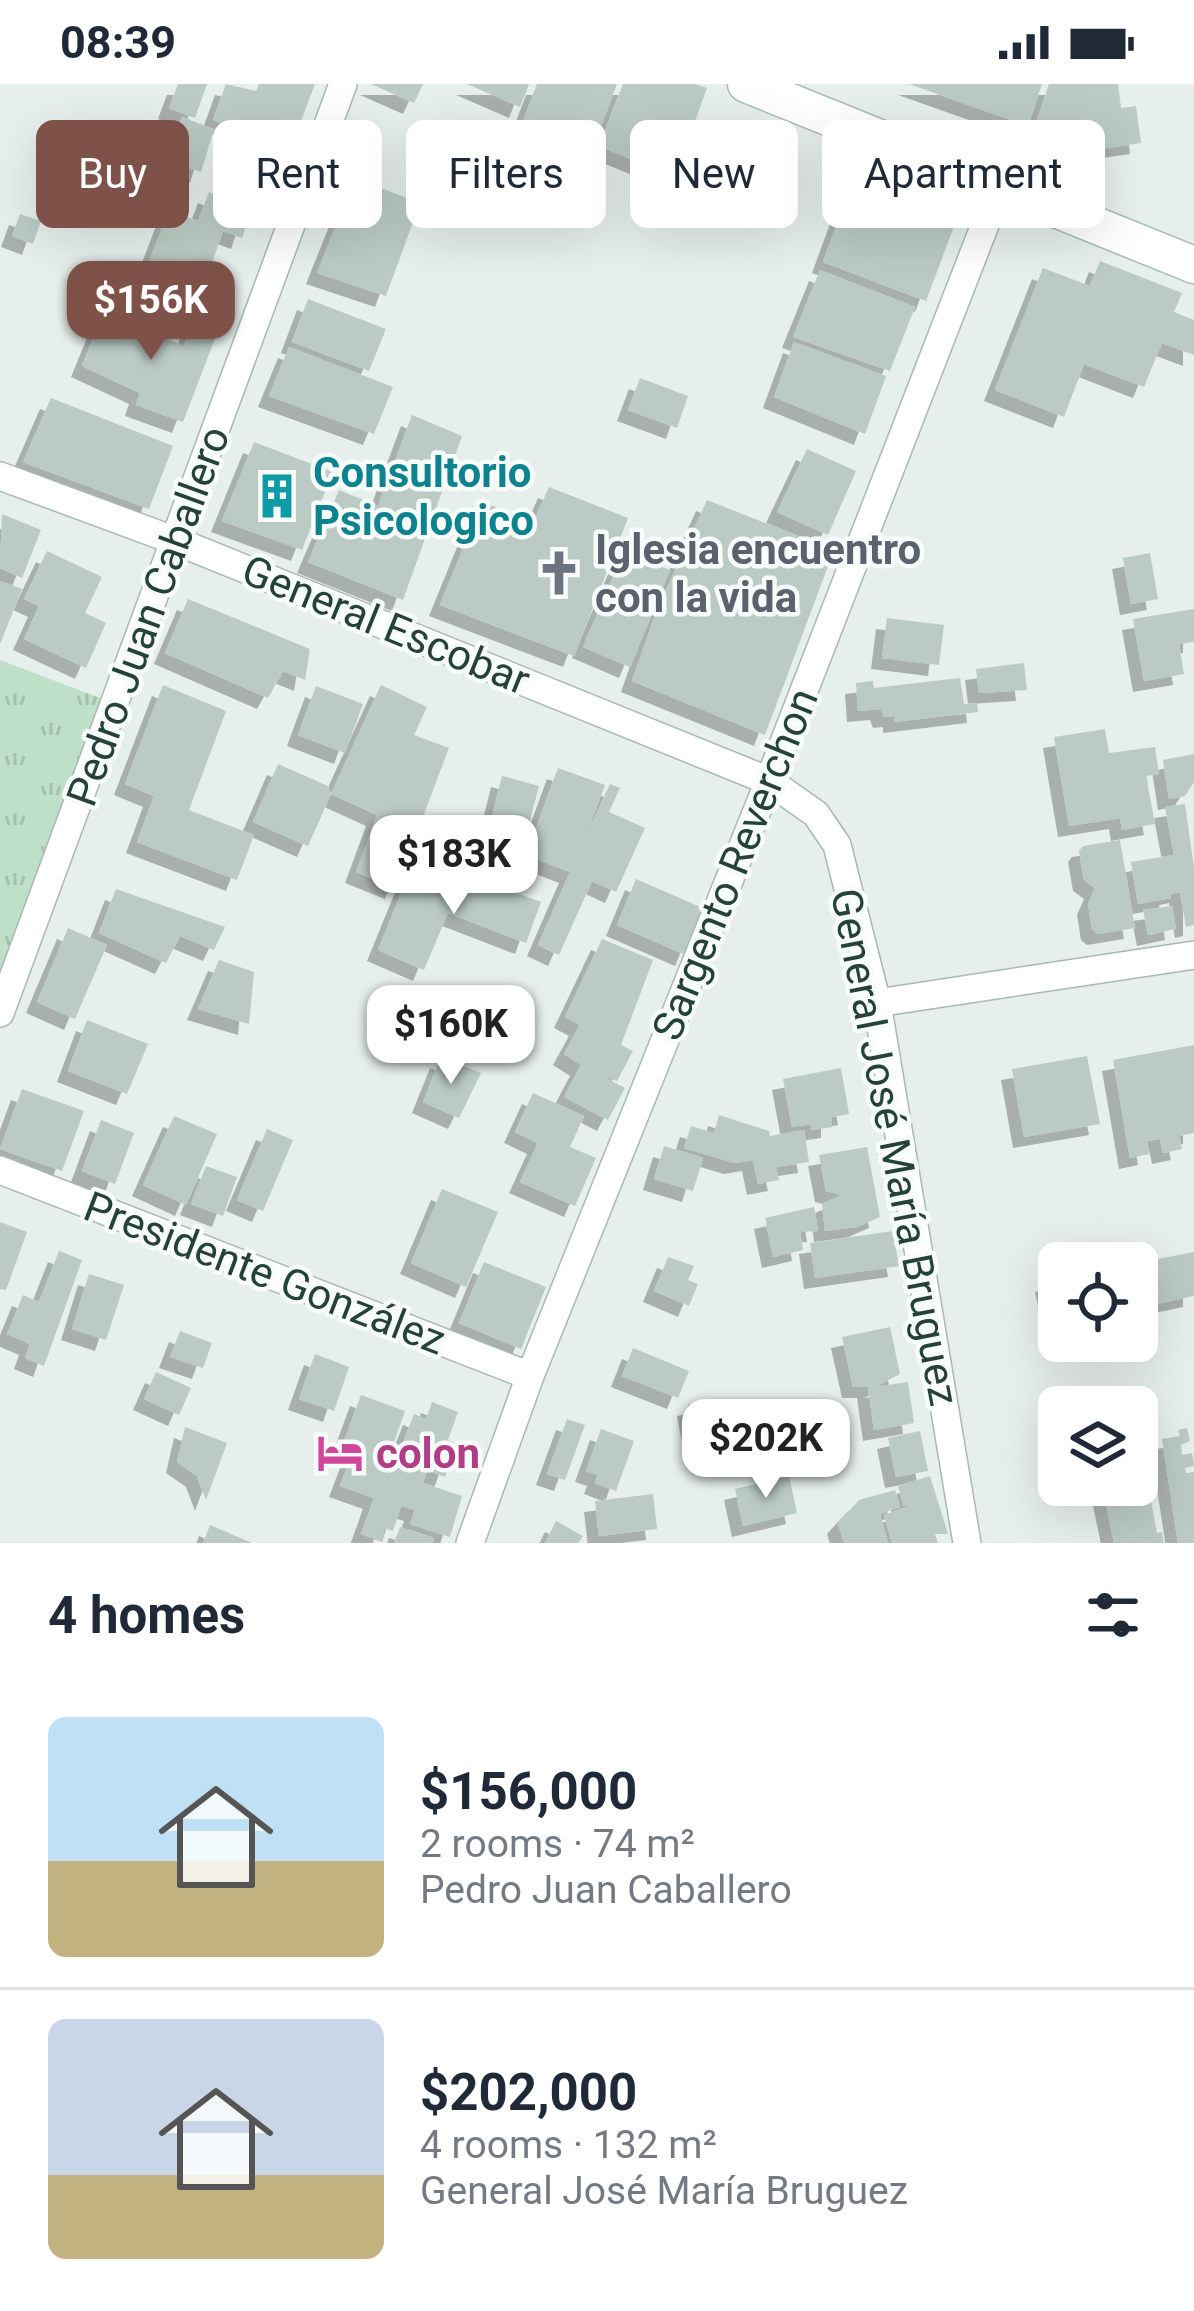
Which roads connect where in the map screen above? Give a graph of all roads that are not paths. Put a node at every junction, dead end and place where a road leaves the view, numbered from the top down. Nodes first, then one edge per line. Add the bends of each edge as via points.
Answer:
1 (344, 84) edge
2 (746, 84) edge
3 (836, 120) edge
4 (984, 228) edge
5 (1103, 228) edge
6 (1194, 265) edge
7 (0, 476) edge
8 (176, 541) junction
9 (769, 781) junction
10 (1194, 955) edge
11 (877, 1003) junction
12 (0, 1013) edge
13 (0, 1170) edge
14 (530, 1376) junction
15 (470, 1543) edge
16 (967, 1543) edge

1 - 8 street, Pedro Juan Caballero
2 - 3 main road
4 - 9 street, Sargento Reverchon
5 - 6 main road
7 - 8 street, General Escobar
8 - 9 street, General Escobar
8 - 12 street, Pedro Juan Caballero
9 - 11 street, General José María Bruguez via 816,814 837,845
9 - 14 street, Sargento Reverchon
10 - 11 street
11 - 16 street, General José María Bruguez
13 - 14 street, Presidente González
14 - 15 street, Sargento Reverchon

